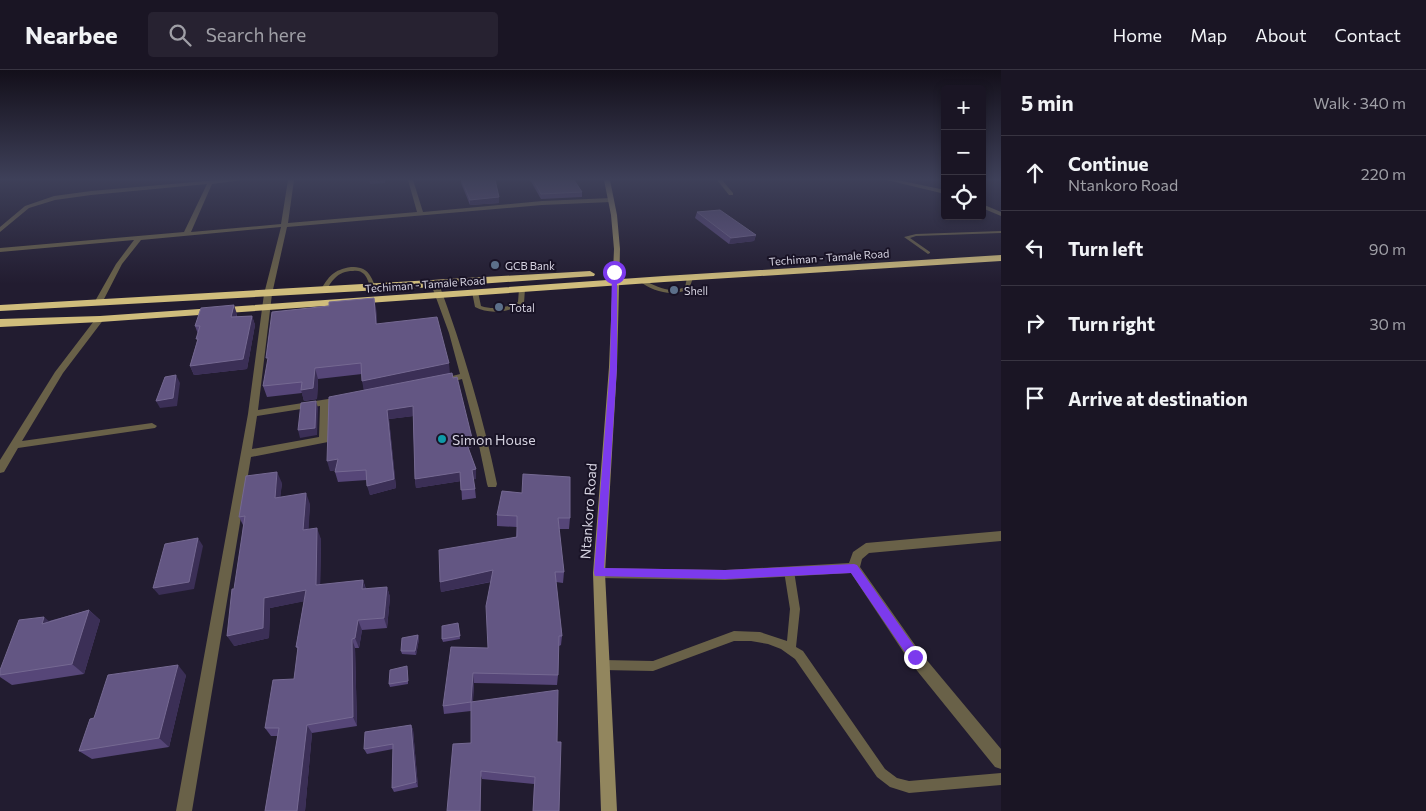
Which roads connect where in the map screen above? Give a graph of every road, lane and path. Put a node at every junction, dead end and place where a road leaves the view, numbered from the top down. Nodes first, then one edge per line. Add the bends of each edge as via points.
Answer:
1 (18, 215) edge
2 (195, 215) edge
3 (286, 215) edge
4 (415, 215) edge
5 (615, 215) edge
6 (284, 227) junction
7 (0, 230) edge
8 (1001, 232) edge
9 (186, 235) junction
10 (138, 239) junction
11 (1001, 247) edge
12 (0, 250) edge
13 (928, 253) junction
14 (1001, 258) edge
15 (615, 278) junction
16 (435, 284) junction
17 (359, 288) junction
18 (373, 288) junction
19 (522, 289) junction
20 (323, 290) junction
21 (475, 292) junction
22 (268, 294) junction
23 (438, 296) junction
24 (360, 301) junction
25 (98, 303) junction
26 (266, 307) junction
27 (0, 308) edge
28 (100, 319) junction
29 (0, 323) edge
30 (465, 376) junction
31 (437, 382) edge
32 (352, 398) edge
33 (325, 403) junction
34 (253, 414) junction
35 (152, 426) dead end
36 (16, 445) junction
37 (246, 454) junction
38 (0, 469) edge
39 (492, 484) dead end
40 (1001, 536) edge
41 (854, 568) junction
42 (789, 572) junction
43 (599, 573) junction
44 (791, 648) junction
45 (603, 665) junction
46 (996, 749) edge
47 (1001, 762) edge
48 (1001, 779) edge
49 (184, 811) edge
50 (609, 811) edge

1 - 7 street
2 - 9 street
3 - 6 street
4 - 6 street
5 - 15 main road, Ntankoro Road
6 - 9 street
6 - 22 street
8 - 13 lane via 906,237
9 - 10 street
10 - 12 street
10 - 25 street via 119,264
11 - 13 highway, Techiman - Tamale Road
13 - 15 highway, Techiman - Tamale Road
14 - 15 highway, Techiman - Tamale Road via 642,281
15 - 16 highway, Techiman - Tamale Road
15 - 19 highway, Techiman - Tamale Road
15 - 43 main road, Ntankoro Road via 613,367
16 - 18 highway, Techiman - Tamale Road
16 - 23 street
17 - 18 highway, Techiman - Tamale Road
17 - 20 highway, Techiman - Tamale Road
17 - 24 highway
18 - 20 lane via 365,272 351,269 338,272
19 - 21 highway, Techiman - Tamale Road
19 - 21 lane via 521,303 512,308 485,310 478,307
20 - 22 highway, Techiman - Tamale Road
21 - 23 highway, Techiman - Tamale Road
22 - 25 highway, Techiman - Tamale Road
22 - 26 street
23 - 24 highway, Techiman - Tamale Road
23 - 30 street
24 - 26 highway, Techiman - Tamale Road
25 - 27 highway, Techiman - Tamale Road
26 - 28 highway, Techiman - Tamale Road
26 - 34 street
28 - 29 highway, Techiman - Tamale Road
28 - 36 street via 60,372
30 - 31 street
30 - 39 street
32 - 33 street
33 - 34 street
33 - 37 street via 324,440
34 - 37 street
35 - 36 street
36 - 38 street
37 - 49 street
40 - 41 street via 866,548 857,556
41 - 42 street
41 - 46 street via 915,657
42 - 43 street via 725,575
42 - 44 lane via 795,609
43 - 45 main road, Ntankoro Road
44 - 45 lane via 780,642 746,635 734,636 653,666
44 - 48 lane via 880,772 894,783 909,787
45 - 50 main road, Ntankoro Road
46 - 47 street

